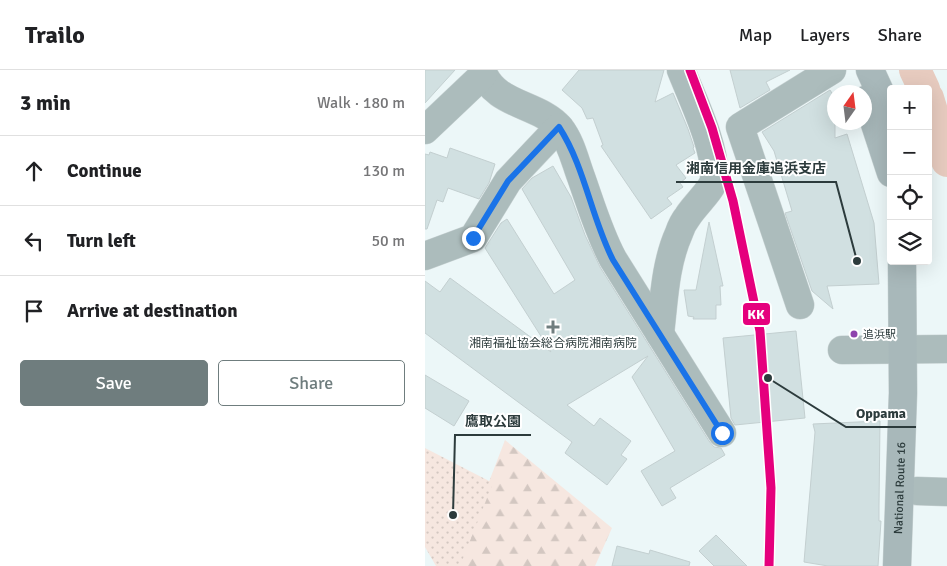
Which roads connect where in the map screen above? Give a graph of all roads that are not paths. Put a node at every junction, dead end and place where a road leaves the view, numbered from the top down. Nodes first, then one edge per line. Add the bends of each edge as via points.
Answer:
1 (681, 70) edge
2 (832, 70) edge
3 (850, 70) edge
4 (869, 70) edge
5 (483, 72) edge
6 (858, 85) edge
7 (887, 108) edge
8 (872, 116) edge
9 (559, 127) junction
10 (425, 130) edge
11 (750, 156) junction
12 (887, 161) edge
13 (714, 169) junction
14 (425, 256) edge
15 (902, 265) edge
16 (917, 265) edge
17 (799, 305) dead end
18 (661, 334) junction
19 (911, 349) junction
20 (947, 349) edge
21 (842, 350) dead end
22 (722, 433) dead end
23 (917, 492) junction
24 (947, 492) edge
25 (897, 566) edge
26 (915, 566) edge

1 - 13 street via 705,131
2 - 11 street via 740,127
3 - 6 highway
4 - 7 highway
5 - 9 street via 496,90 512,102 540,113
5 - 10 street
8 - 12 highway
9 - 14 street via 508,181 473,238
9 - 18 street via 570,144 602,239
11 - 13 street
11 - 17 street
13 - 18 street via 713,182 687,216 671,254
15 - 19 highway, National Route 16
16 - 19 highway, National Route 16
18 - 22 street
19 - 20 street
19 - 21 street
19 - 23 highway, National Route 16
19 - 25 highway, National Route 16
23 - 24 street
23 - 26 highway, National Route 16

